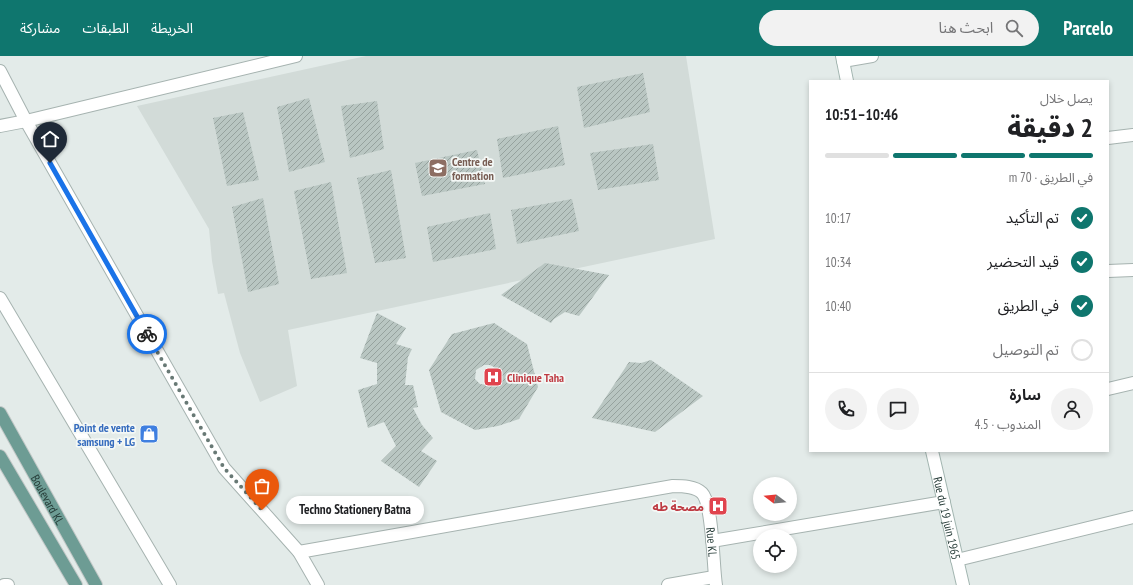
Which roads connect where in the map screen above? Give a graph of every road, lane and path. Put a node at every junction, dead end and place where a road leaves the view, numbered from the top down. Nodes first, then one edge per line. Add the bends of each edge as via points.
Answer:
1 (296, 56) edge
2 (872, 56) edge
3 (842, 58) edge
4 (0, 71) edge
5 (847, 80) edge
6 (26, 121) junction
7 (0, 126) edge
8 (1133, 134) edge
9 (1109, 138) edge
10 (1133, 270) edge
11 (1109, 271) edge
12 (0, 298) edge
13 (1133, 383) edge
14 (1109, 389) edge
15 (0, 413) edge
16 (932, 452) edge
17 (0, 456) edge
18 (944, 502) junction
19 (1133, 518) edge
20 (712, 542) junction
21 (299, 552) junction
22 (957, 560) junction
23 (715, 581) edge
24 (4, 585) edge
25 (8, 585) edge
26 (76, 585) edge
27 (96, 585) edge
28 (170, 585) edge
29 (318, 585) edge
30 (668, 585) edge
31 (964, 585) edge

1 - 6 street
2 - 3 street
3 - 5 street
4 - 6 street
6 - 7 street
6 - 21 street via 224,468
8 - 9 street
10 - 11 street
12 - 28 street
13 - 14 street
15 - 27 main road, Boulevard KL
16 - 18 street, Rue du 19 juin 1965
17 - 26 main road, Boulevard KL
18 - 20 street
18 - 22 street, Rue du 19 juin 1965
19 - 22 street
20 - 21 street, Rue KL via 706,500 702,493 673,486
20 - 23 street, Rue KL
21 - 29 street
22 - 31 street, Rue du 19 juin 1965
23 - 30 street
24 - 25 street

